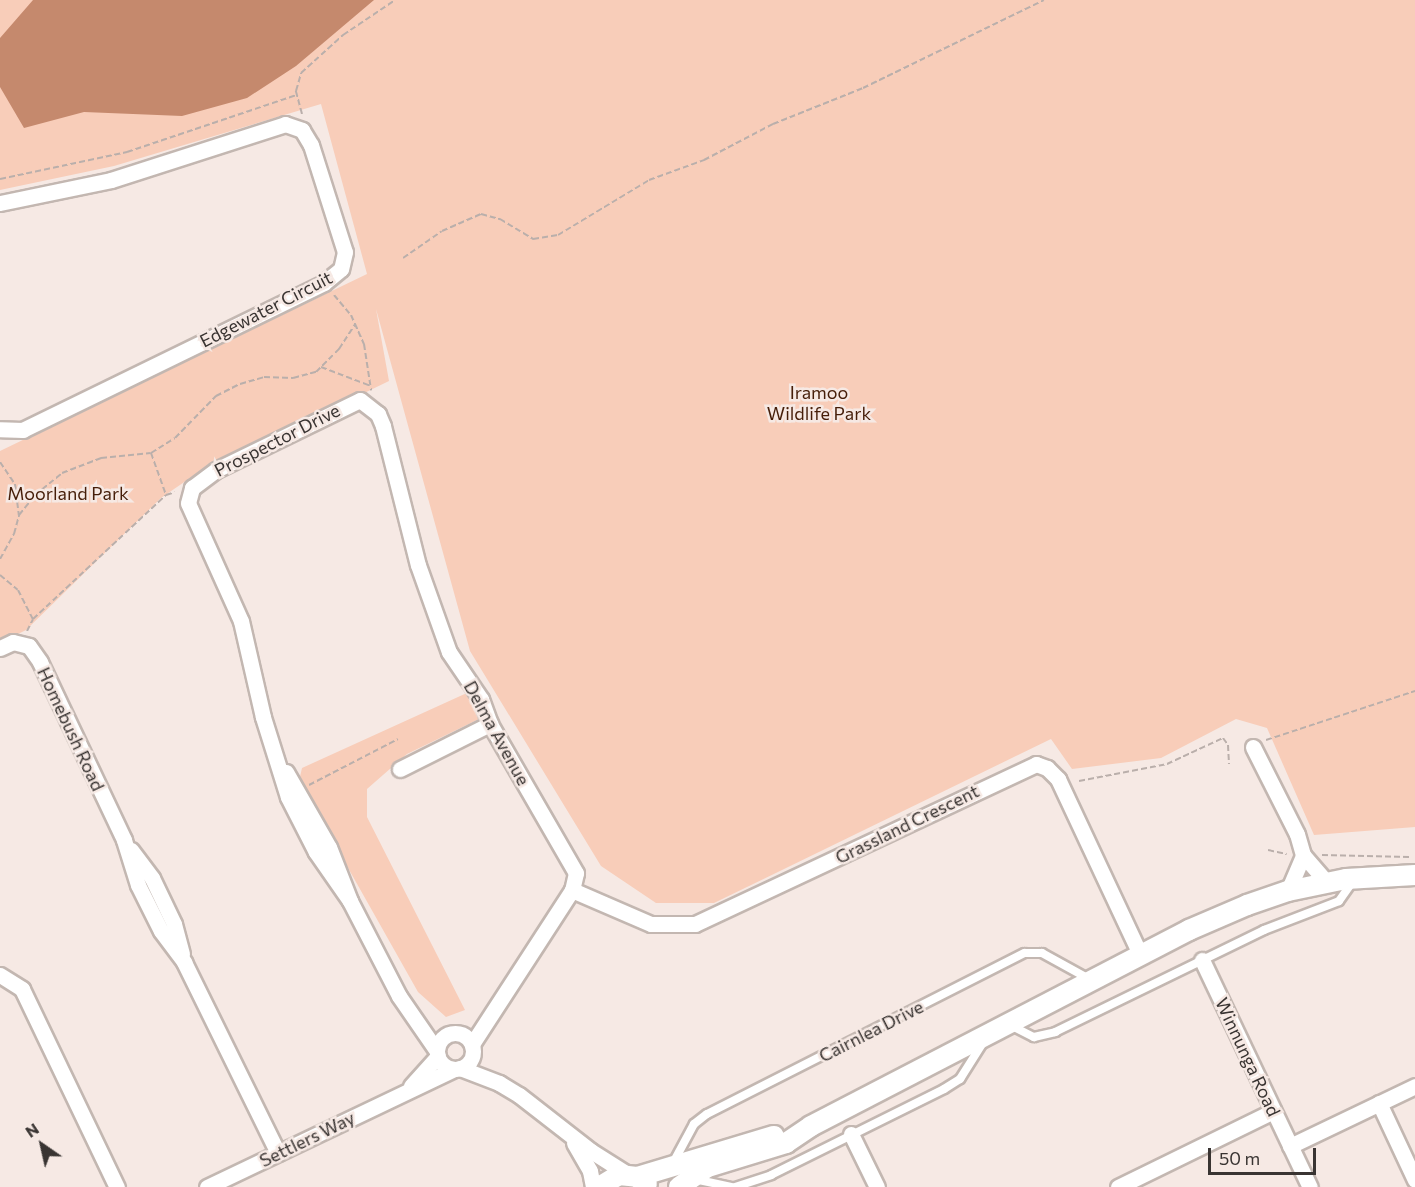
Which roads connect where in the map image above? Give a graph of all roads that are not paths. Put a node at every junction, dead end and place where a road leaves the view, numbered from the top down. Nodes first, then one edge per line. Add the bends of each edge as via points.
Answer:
1 (0, 203) edge
2 (371, 398) joint
3 (0, 429) edge
4 (0, 648) edge
5 (490, 724) junction
6 (1253, 747) road end
7 (400, 769) dead end
8 (1303, 855) junction
9 (1415, 875) edge
10 (1354, 879) junction
11 (1327, 883) junction
12 (572, 890) junction
13 (1288, 891) junction
14 (1141, 956) junction
15 (1202, 960) junction
16 (0, 971) edge
17 (1094, 981) junction
18 (495, 1006) junction
19 (411, 1013) junction
20 (1009, 1025) junction
21 (454, 1033) junction
22 (985, 1037) junction
23 (472, 1048) junction
24 (437, 1053) junction
25 (457, 1069) junction
26 (499, 1083) junction
27 (1415, 1086) edge
28 (407, 1090) junction
29 (1378, 1103) junction
30 (1273, 1112) junction
31 (811, 1126) junction
32 (568, 1132) junction
33 (851, 1134) junction
34 (1290, 1146) junction
35 (278, 1153) junction
36 (671, 1167) junction
37 (638, 1180) edge
38 (1415, 1180) edge
39 (684, 1183) edge
40 (117, 1187) edge
41 (207, 1187) edge
42 (594, 1187) edge
43 (599, 1187) edge
44 (733, 1187) edge
45 (878, 1187) edge
46 (1118, 1187) edge
47 (1310, 1187) edge

1 - 3 street, Edgewater Circuit via 111,180 285,124 302,130 311,145 345,252 341,269 324,283 23,430
2 - 5 street, Delma Avenue via 383,426 432,610 449,652 481,699
2 - 19 street, Prospector Drive via 354,402 226,464 202,479 189,495 195,519 241,621 263,717 280,765 300,792 329,848 350,901
4 - 35 street, Homebush Road via 13,642 29,646 40,662 124,840 152,878 174,924 184,962
5 - 7 street
5 - 12 street, Delma Avenue via 575,867
6 - 8 street via 1297,834
8 - 11 street
8 - 13 street
9 - 10 street
10 - 11 street
10 - 15 lane via 1339,902 1264,930
11 - 13 street
12 - 14 street, Grassland Crescent via 651,924 695,924 1036,764 1058,779
12 - 18 street
13 - 14 street via 1208,921
14 - 17 street
15 - 20 lane via 1055,1032 1034,1037
15 - 30 street, Winnunga Road
16 - 40 street via 22,989
17 - 20 street
17 - 36 lane, Cairnlea Drive via 1042,953 1025,953 707,1114 694,1124
18 - 21 street
18 - 23 street
19 - 21 street
19 - 24 street, Prospector Drive
20 - 22 street
21 - 23 street
21 - 24 street via 440,1040
22 - 31 street
22 - 33 lane via 960,1079
23 - 25 street via 469,1062
23 - 26 street
24 - 25 street via 444,1065
24 - 28 street, Settlers Way
25 - 26 street
25 - 28 street, Settlers Way
26 - 32 street
27 - 29 street
28 - 35 street, Settlers Way
29 - 34 street
29 - 38 street
30 - 34 street, Winnunga Road
30 - 46 street
31 - 36 street via 726,1147
31 - 39 street via 775,1148 708,1167
32 - 37 street
32 - 42 street via 584,1157
33 - 44 lane via 771,1174
33 - 45 street
34 - 47 street, Winnunga Road
35 - 41 street, Settlers Way
36 - 37 street
37 - 43 street via 609,1178
39 - 44 lane

